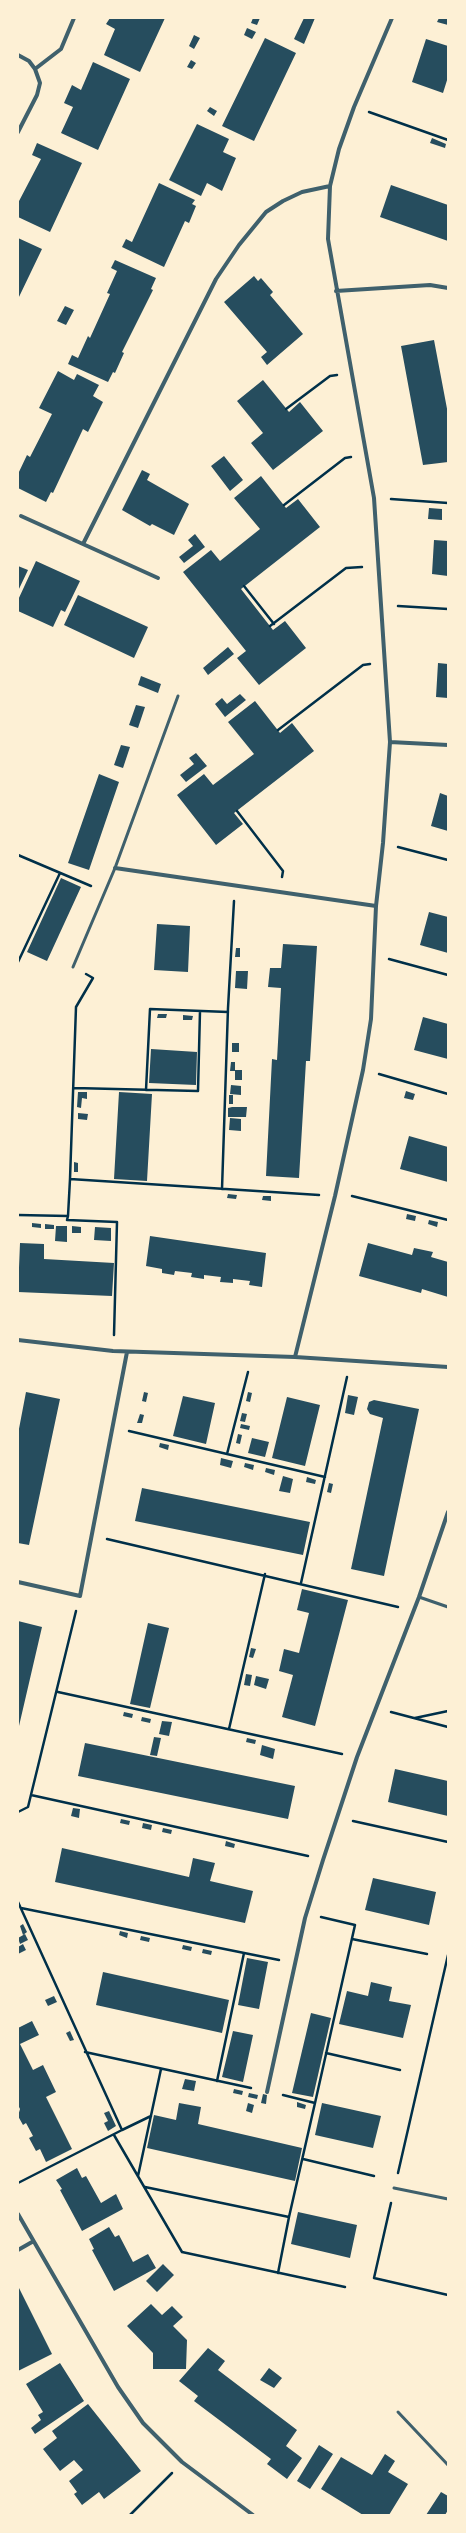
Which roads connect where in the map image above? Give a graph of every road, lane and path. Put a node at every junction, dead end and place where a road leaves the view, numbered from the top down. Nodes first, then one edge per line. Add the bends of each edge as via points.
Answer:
1 (74, 18) edge
2 (392, 18) edge
3 (18, 55) edge
4 (35, 69) junction
5 (354, 106) junction
6 (18, 132) edge
7 (448, 140) edge
8 (330, 186) junction
9 (448, 288) edge
10 (336, 291) junction
11 (352, 372) junction
12 (286, 409) dead end
13 (367, 454) junction
14 (374, 498) junction
15 (448, 503) edge
16 (284, 505) dead end
17 (21, 516) dead end
18 (83, 544) junction
19 (378, 566) junction
20 (158, 578) dead end
21 (244, 586) dead end
22 (381, 605) junction
23 (448, 609) edge
24 (274, 624) junction
25 (270, 626) dead end
26 (385, 664) junction
27 (178, 696) dead end
28 (278, 730) dead end
29 (390, 742) junction
30 (448, 745) edge
31 (237, 811) dead end
32 (383, 843) junction
33 (18, 855) edge
34 (448, 860) edge
35 (115, 868) junction
36 (60, 874) junction
37 (235, 887) junction
38 (105, 891) junction
39 (280, 892) junction
40 (376, 906) junction
41 (375, 955) junction
42 (18, 962) edge
43 (72, 967) joint
44 (448, 975) edge
45 (200, 1011) junction
46 (228, 1012) junction
47 (363, 1070) junction
48 (74, 1088) junction
49 (146, 1090) junction
50 (448, 1094) edge
51 (70, 1179) junction
52 (222, 1189) junction
53 (335, 1196) junction
54 (18, 1215) edge
55 (68, 1216) junction
56 (448, 1220) edge
57 (18, 1340) edge
58 (113, 1352) junction
59 (127, 1352) junction
60 (252, 1356) junction
61 (295, 1357) junction
62 (350, 1360) junction
63 (448, 1367) edge
64 (112, 1427) junction
65 (227, 1454) junction
66 (325, 1477) junction
67 (448, 1512) edge
68 (91, 1536) junction
69 (265, 1574) junction
70 (18, 1582) edge
71 (302, 1583) junction
72 (80, 1596) junction
73 (419, 1597) junction
74 (448, 1607) edge
75 (414, 1611) junction
76 (58, 1692) junction
77 (378, 1708) junction
78 (448, 1711) edge
79 (414, 1718) junction
80 (448, 1727) edge
81 (228, 1729) junction
82 (358, 1757) junction
83 (31, 1795) junction
84 (18, 1812) edge
85 (337, 1818) junction
86 (448, 1842) edge
87 (323, 1860) junction
88 (18, 1902) edge
89 (21, 1908) junction
90 (306, 1913) junction
91 (352, 1939) junction
92 (244, 1953) junction
93 (428, 1954) dead end
94 (448, 1955) edge
95 (295, 1963) junction
96 (85, 2052) junction
97 (326, 2053) junction
98 (161, 2069) junction
99 (400, 2070) dead end
100 (217, 2081) junction
101 (268, 2092) junction
102 (315, 2103) junction
103 (151, 2116) junction
104 (122, 2130) junction
105 (114, 2135) junction
106 (303, 2159) junction
107 (374, 2176) dead end
108 (138, 2177) junction
109 (18, 2183) edge
110 (144, 2187) junction
111 (394, 2188) junction
112 (448, 2199) edge
113 (18, 2214) edge
114 (289, 2217) junction
115 (32, 2242) junction
116 (18, 2250) edge
117 (278, 2273) junction
118 (345, 2287) dead end
119 (448, 2295) edge
120 (398, 2412) dead end
121 (182, 2462) junction
122 (448, 2465) edge
123 (130, 2515) edge
124 (253, 2515) edge

1 - 4 street via 61,49
2 - 5 street
3 - 4 street via 29,61
4 - 6 street via 40,83 37,95
5 - 7 path
5 - 8 street via 339,149
8 - 10 street via 328,239
8 - 18 street via 302,192 266,212 216,278
9 - 10 street via 430,285
10 - 11 street
11 - 12 path via 330,376
11 - 13 street
13 - 14 street
13 - 16 path via 345,458
14 - 15 path
14 - 19 street
17 - 18 street
18 - 20 street
19 - 22 street
19 - 24 path via 346,568
21 - 24 path
22 - 23 path
22 - 26 street
24 - 25 path
26 - 28 path via 363,665
26 - 29 street
27 - 35 lane
29 - 30 street
29 - 32 street
31 - 39 path via 283,871
32 - 34 path
32 - 40 street
33 - 36 path
35 - 37 street
35 - 38 lane
36 - 38 path
36 - 42 path
37 - 39 street
37 - 46 path
38 - 43 lane
39 - 40 street
40 - 41 street
41 - 44 path
41 - 47 street via 371,1019
43 - 48 path via 93,978 76,1007
45 - 46 path
45 - 49 path via 150,1009
45 - 49 path via 198,1091
46 - 52 path
47 - 50 path
47 - 53 street
48 - 49 path
48 - 51 path
51 - 52 path
51 - 55 path
52 - 53 path
53 - 56 path via 358,1196
53 - 61 street
54 - 55 path
55 - 58 path via 68,1220 117,1222
57 - 58 street
58 - 59 street
59 - 60 street
59 - 64 street
60 - 61 street
60 - 65 path
61 - 62 street
62 - 63 street
62 - 66 path
64 - 65 path
64 - 68 street
65 - 66 path
66 - 71 path
67 - 73 street
68 - 69 path
68 - 72 street
69 - 71 path
69 - 81 path
70 - 72 street
71 - 75 path
72 - 76 path
73 - 74 lane
73 - 75 street
75 - 77 street
76 - 81 path
76 - 83 path
77 - 79 path
77 - 82 street
78 - 79 path
79 - 80 path
81 - 82 path
82 - 85 street
83 - 84 path via 28,1808
83 - 87 path
85 - 86 path
85 - 87 street
87 - 90 street
88 - 89 path
89 - 92 path
89 - 96 path
90 - 91 path via 355,1925
90 - 95 street
91 - 93 path
91 - 97 path
92 - 95 path
92 - 100 path
94 - 111 path
95 - 101 street
96 - 98 path
96 - 104 path
97 - 99 path
97 - 102 path
98 - 100 path
98 - 103 path
100 - 101 path
101 - 102 path
102 - 106 path
103 - 104 path
103 - 108 path
104 - 105 path
105 - 108 path
105 - 109 path
106 - 107 path
106 - 114 path
108 - 110 path
110 - 114 path
110 - 117 path via 182,2252
111 - 112 lane
111 - 119 path via 374,2278
113 - 115 street
114 - 117 path
115 - 116 street
115 - 121 street via 118,2387 144,2424
117 - 118 path
120 - 122 lane
121 - 123 path
121 - 124 street

